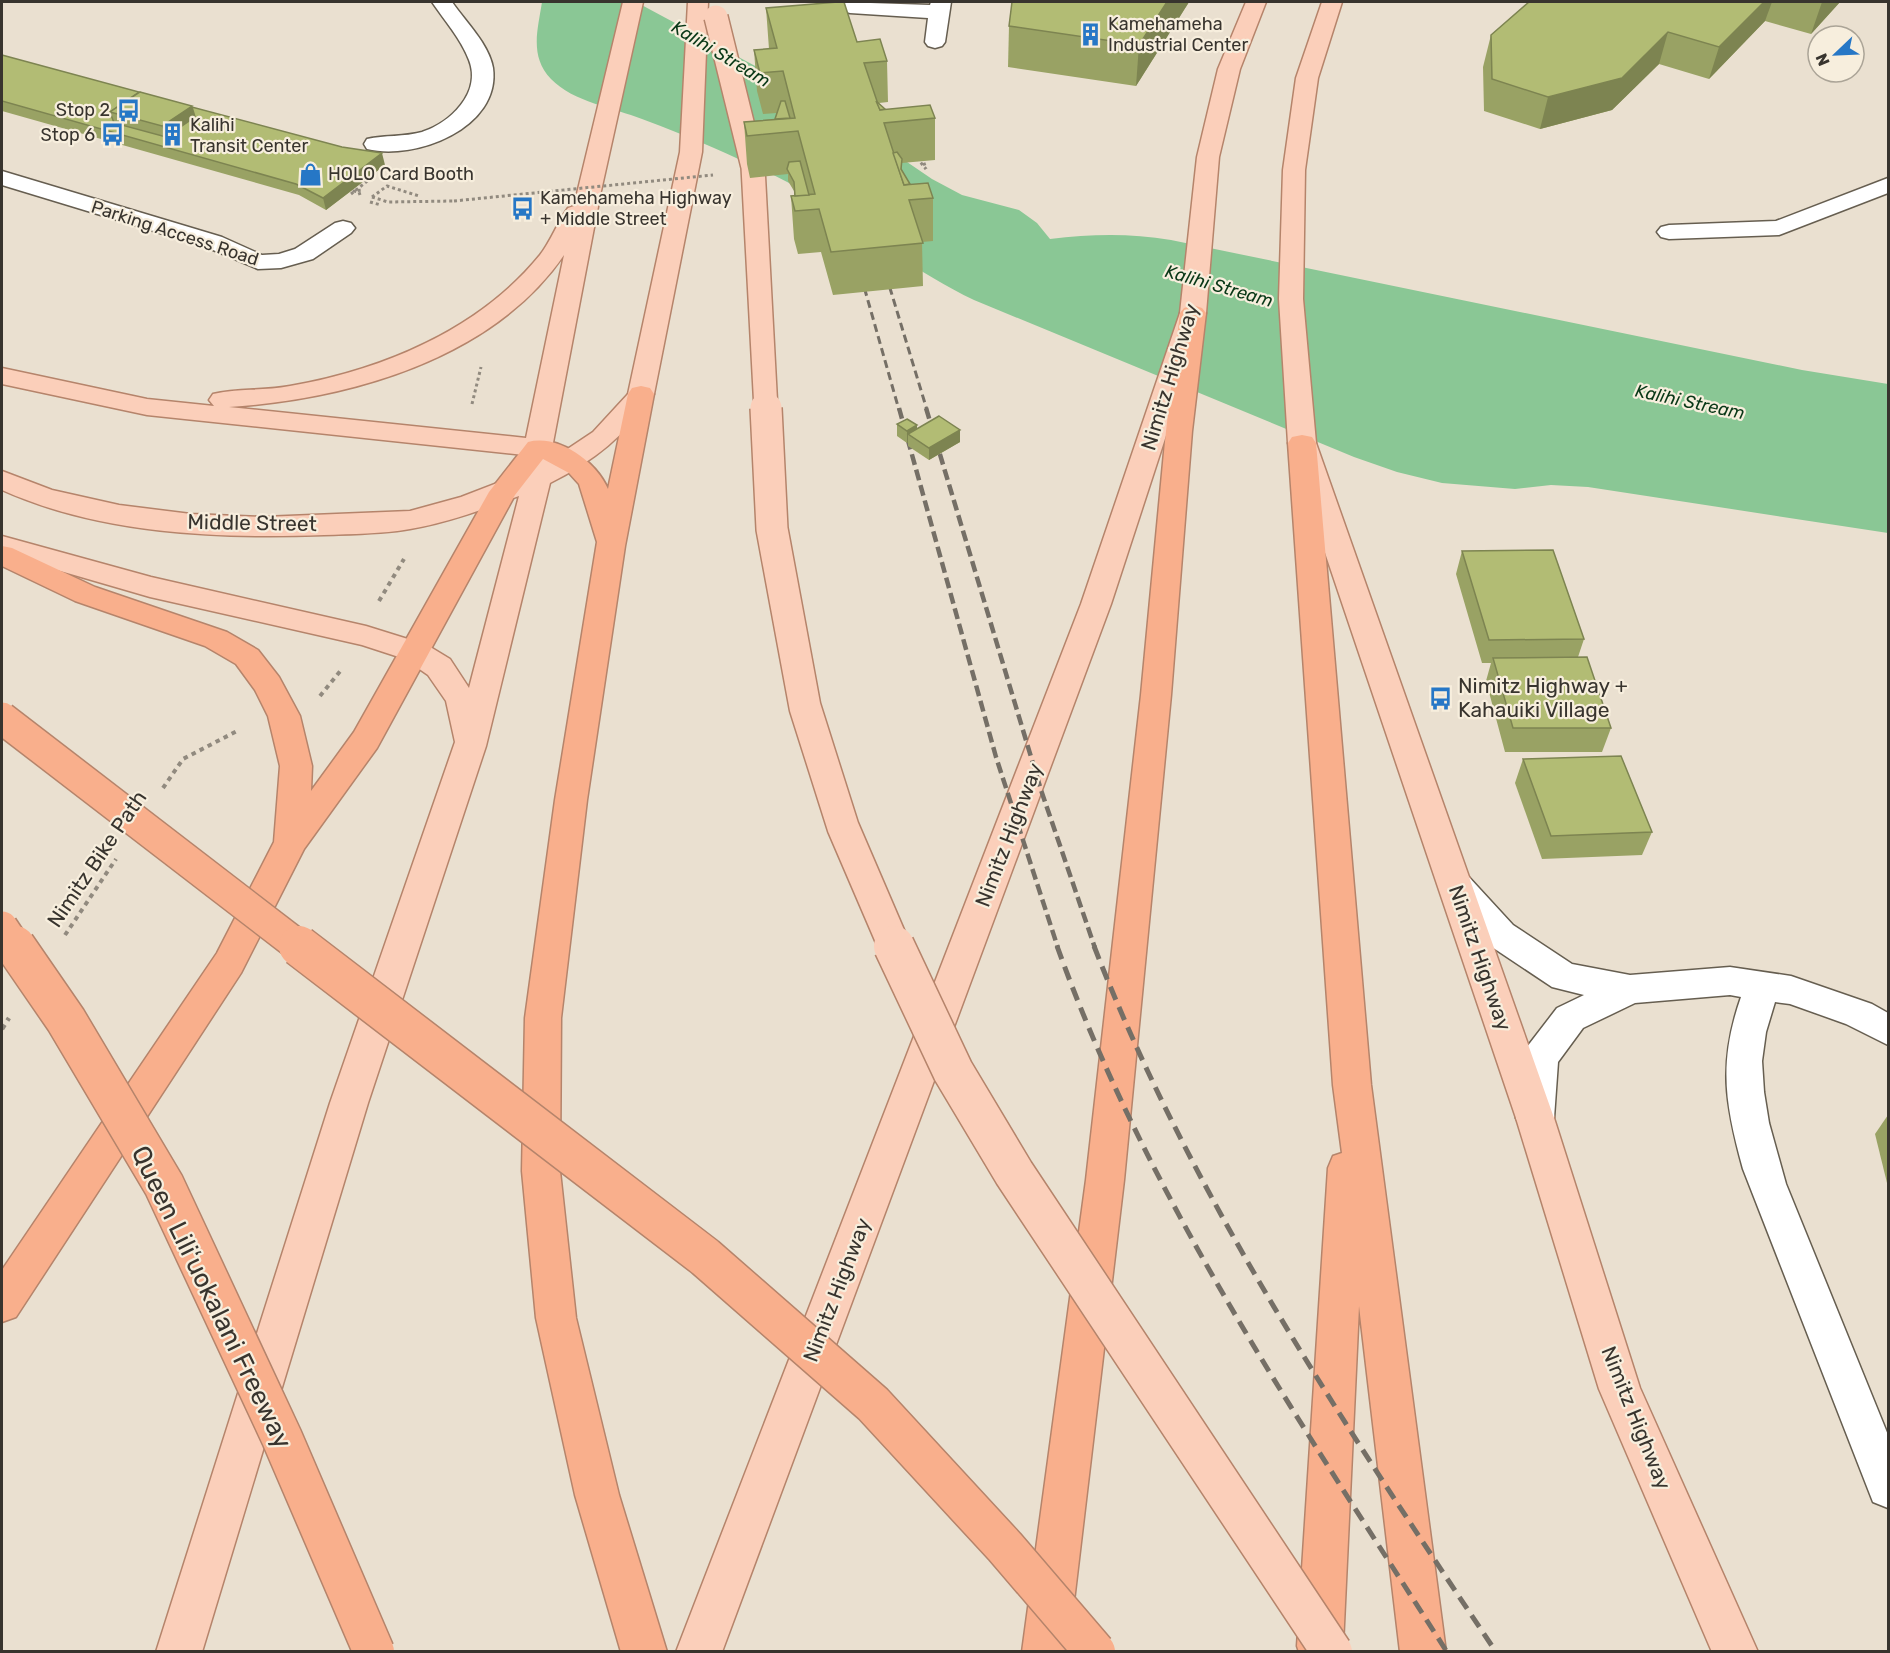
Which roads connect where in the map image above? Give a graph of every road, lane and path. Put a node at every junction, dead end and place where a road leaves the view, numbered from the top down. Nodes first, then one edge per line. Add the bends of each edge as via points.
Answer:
1 (441, 2) edge
2 (633, 2) edge
3 (851, 2) edge
4 (1256, 2) edge
5 (1332, 2) edge
6 (940, 7) edge
7 (706, 11) edge
8 (935, 42) dead end
9 (375, 144) dead end
10 (379, 172) dead end
11 (713, 175) dead end
12 (2, 178) edge
13 (1888, 185) edge
14 (589, 191) junction
15 (360, 193) dead end
16 (419, 196) dead end
17 (387, 202) junction
18 (371, 210) dead end
19 (343, 228) dead end
20 (1669, 232) dead end
21 (1193, 313) joint
22 (481, 367) dead end
23 (2, 376) edge
24 (641, 394) junction
25 (147, 407) junction
26 (470, 410) dead end
27 (1168, 427) junction
28 (1302, 443) junction
29 (538, 448) junction
30 (571, 461) junction
31 (537, 478) junction
32 (2, 480) edge
33 (503, 492) junction
34 (2, 545) edge
35 (611, 546) junction
36 (410, 550) dead end
37 (2, 555) edge
38 (378, 610) dead end
39 (416, 652) junction
40 (349, 660) dead end
41 (316, 700) dead end
42 (2, 718) edge
43 (239, 730) dead end
44 (470, 746) junction
45 (163, 788) dead end
46 (291, 842) junction
47 (116, 858) dead end
48 (1455, 884) junction
49 (2, 927) edge
50 (63, 937) dead end
51 (1763, 986) junction
52 (1630, 989) junction
53 (10, 1016) dead end
54 (2, 1029) edge
55 (1888, 1030) edge
56 (1352, 1085) junction
57 (1535, 1118) junction
58 (2, 1304) edge
59 (1888, 1487) edge
60 (179, 1652) edge
61 (374, 1652) edge
62 (644, 1652) edge
63 (699, 1652) edge
64 (1045, 1652) edge
65 (1095, 1652) edge
66 (1320, 1652) edge
67 (1332, 1652) edge
68 (1424, 1652) edge
69 (1736, 1652) edge

1 - 9 street via 480,60 476,101 463,118 441,133 406,142
2 - 14 main road
3 - 6 street via 850,7
4 - 21 main road, Nimitz Highway via 1229,69 1208,157
5 - 28 main road, Nimitz Highway via 1307,78 1294,170 1291,299
6 - 8 street
7 - 24 main road via 691,152
7 - 67 main road, bridge via 753,167 772,529 805,707 843,827 953,1071 1014,1173
10 - 15 path via 354,191 362,190
11 - 17 path, bridge via 454,201
12 - 19 street, Parking Access Road via 214,242 258,262 304,254
13 - 20 street via 1779,228
14 - 25 main road via 549,260 488,317 444,344 348,382 289,394
14 - 29 main road
16 - 17 path via 387,186 372,197
17 - 18 path
21 - 27 highway
22 - 26 path
23 - 25 main road
24 - 30 main road, Middle Street via 628,415 596,447
24 - 35 highway
25 - 29 main road
27 - 63 main road, Nimitz Highway via 1096,604
27 - 64 highway via 1156,695 1105,1180
28 - 48 main road, Nimitz Highway
28 - 56 highway
29 - 30 highway
29 - 31 main road
29 - 33 highway
30 - 31 main road, Middle Street
30 - 35 highway via 588,476 602,502
31 - 33 main road, Middle Street
31 - 44 main road
32 - 33 main road, Middle Street via 47,498 145,518 210,526 279,528 382,524 420,518
33 - 39 highway
34 - 39 main road via 150,587 366,636
35 - 62 highway via 571,800 543,1018 542,1171 556,1318 597,1495
36 - 38 path
37 - 46 highway via 85,594 216,639 247,657 268,685 287,726 296,766
39 - 44 main road via 439,667 461,700
39 - 46 highway via 366,740
40 - 41 path
42 - 65 highway, bridge via 705,1257 873,1404
43 - 45 path, Nimitz Bike Path via 183,759
44 - 60 main road via 349,1103
46 - 58 highway via 229,963
47 - 50 path, Nimitz Bike Path
48 - 52 street via 1501,935 1564,977
48 - 57 main road, Nimitz Highway
49 - 61 highway, Queen Liliʻuokalani Freeway, bridge via 66,1020 164,1185 282,1438
51 - 52 street via 1730,981
51 - 55 street via 1791,990 1859,1014
51 - 59 street via 1749,1027 1744,1062 1755,1144 1767,1184
52 - 57 street via 1570,1018 1539,1058
53 - 54 path
56 - 66 highway, bridge
56 - 68 highway
57 - 69 main road, Nimitz Highway via 1620,1389

